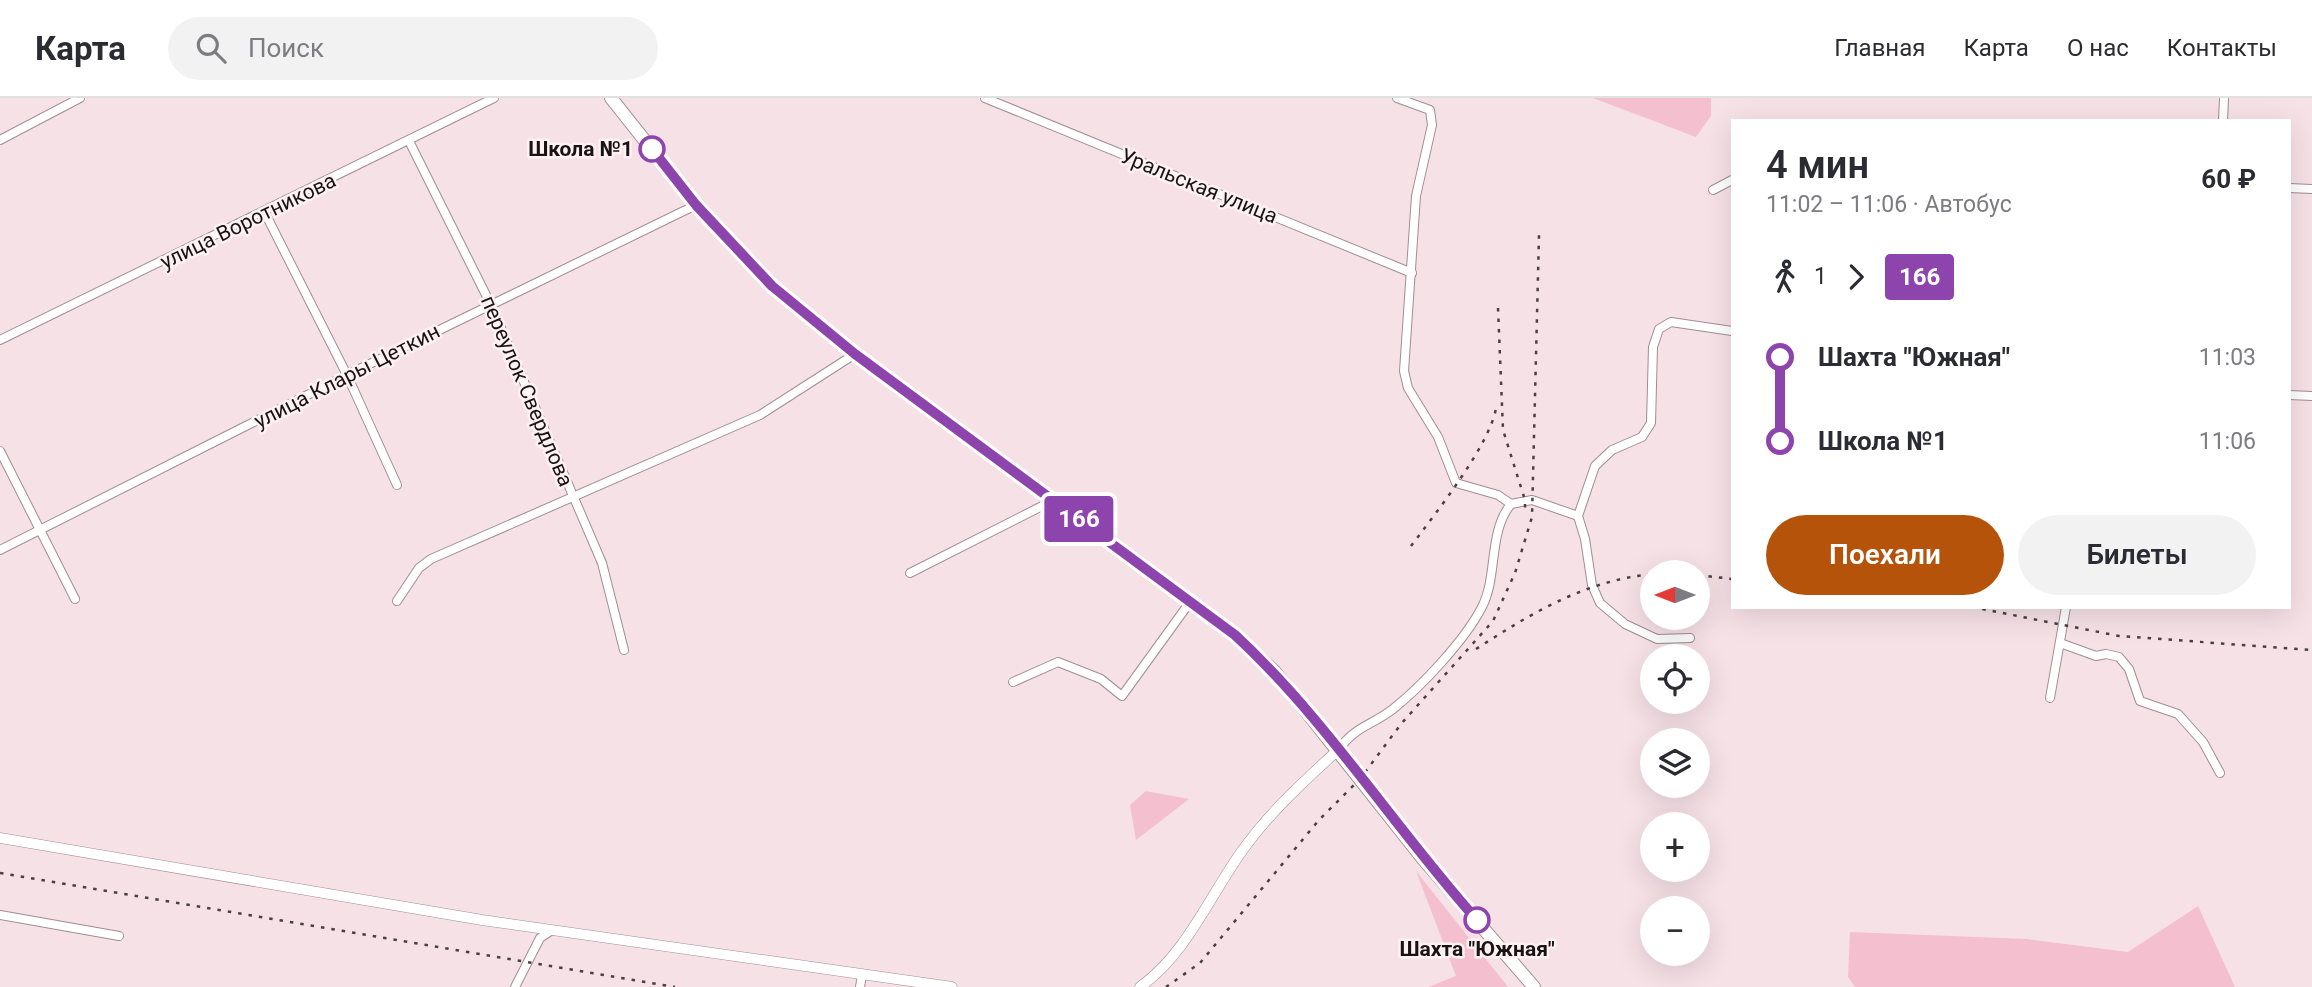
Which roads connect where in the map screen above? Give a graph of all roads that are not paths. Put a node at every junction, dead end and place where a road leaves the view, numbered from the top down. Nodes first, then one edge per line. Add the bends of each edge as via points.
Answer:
1 (80, 98) edge
2 (494, 98) edge
3 (611, 98) edge
4 (985, 98) edge
5 (1397, 98) edge
6 (2224, 98) edge
7 (2223, 119) edge
8 (0, 140) edge
9 (409, 141) junction
10 (1731, 181) edge
11 (2291, 188) edge
12 (2312, 189) edge
13 (1713, 190) dead end
14 (696, 205) junction
15 (265, 213) junction
16 (1412, 273) junction
17 (491, 305) junction
18 (1731, 331) edge
19 (0, 341) edge
20 (855, 354) junction
21 (347, 375) junction
22 (2291, 395) edge
23 (2312, 396) edge
24 (0, 451) edge
25 (397, 485) dead end
26 (574, 499) junction
27 (1054, 500) junction
28 (1511, 504) junction
29 (1578, 516) junction
30 (39, 530) junction
31 (0, 550) edge
32 (910, 573) dead end
33 (75, 599) dead end
34 (397, 601) dead end
35 (1190, 602) junction
36 (2066, 609) edge
37 (1690, 638) dead end
38 (2060, 643) junction
39 (624, 650) dead end
40 (1013, 682) dead end
41 (2050, 698) dead end
42 (1338, 750) junction
43 (2220, 774) dead end
44 (0, 838) edge
45 (0, 915) edge
46 (552, 930) junction
47 (119, 936) dead end
48 (862, 975) junction
49 (515, 987) edge
50 (860, 987) edge
51 (952, 987) edge
52 (1140, 987) edge
53 (1534, 987) edge

1 - 8 street
2 - 9 street, улица Воротникова
3 - 14 main road
4 - 16 street, Уральская улица
5 - 16 street via 1430,110 1432,125 1416,195
6 - 7 street
9 - 15 street, улица Воротникова
9 - 17 street, переулок Свердлова
10 - 13 street
11 - 12 street
14 - 17 street, улица Клары Цеткин
14 - 20 main road via 772,286
15 - 19 street, улица Воротникова
15 - 21 street
16 - 28 street via 1404,371 1408,388 1438,437 1456,483 1498,495
17 - 21 street, улица Клары Цеткин
17 - 26 street, переулок Свердлова
18 - 29 street via 1671,322 1659,329 1653,347 1651,423 1642,437 1612,450 1595,466
20 - 26 street via 760,415
20 - 27 main road
21 - 25 street
21 - 30 street, улица Клары Цеткин
22 - 23 street
24 - 30 street
26 - 34 street via 431,559 419,568
26 - 39 street, переулок Свердлова via 602,563
27 - 32 street
27 - 35 main road
28 - 29 street via 1532,500
28 - 42 street via 1501,524 1483,606 1418,685 1391,710 1357,728
29 - 37 street via 1600,603 1625,624 1657,639
30 - 31 street, улица Клары Цеткин
30 - 33 street
35 - 40 street via 1122,696 1101,679 1058,662
35 - 42 main road via 1275,672
36 - 38 street
38 - 41 street
38 - 43 street via 2096,656 2119,657 2129,669 2140,701 2178,714 2203,742
42 - 52 street via 1270,815 1189,935 1156,976
42 - 53 main road via 1423,859
44 - 46 street
45 - 47 street
46 - 48 street
46 - 49 street via 540,938
48 - 50 street
48 - 51 street

